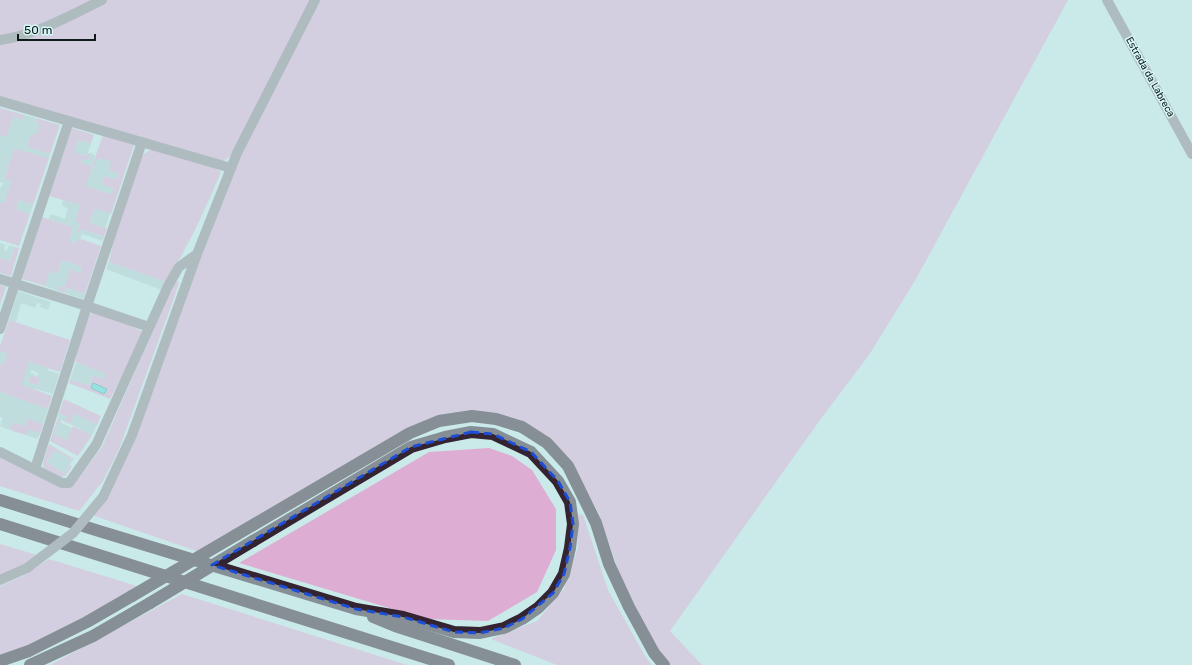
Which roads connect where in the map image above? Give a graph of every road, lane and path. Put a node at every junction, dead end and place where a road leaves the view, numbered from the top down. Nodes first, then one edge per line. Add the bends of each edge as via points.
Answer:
1 (102, 0) edge
2 (315, 0) edge
3 (1108, 0) edge
4 (0, 40) edge
5 (0, 101) edge
6 (68, 121) junction
7 (142, 142) junction
8 (1192, 154) edge
9 (231, 168) junction
10 (197, 254) junction
11 (0, 279) edge
12 (15, 284) junction
13 (87, 306) junction
14 (149, 327) junction
15 (0, 329) edge
16 (0, 452) edge
17 (35, 468) junction
18 (0, 494) edge
19 (0, 500) edge
20 (58, 518) junction
21 (0, 524) edge
22 (0, 580) edge
23 (356, 609) junction
24 (0, 661) edge
25 (30, 665) edge
26 (449, 665) edge
27 (515, 665) edge
28 (664, 665) edge

1 - 4 street via 54,24
2 - 9 street
3 - 8 street, Estrada da Labreca
5 - 6 street
6 - 7 street
6 - 12 street
7 - 9 street
7 - 13 street
9 - 10 street
10 - 14 street via 179,268
10 - 22 street, bridge via 132,435 103,497 73,534 27,568
11 - 12 street
12 - 13 street
12 - 15 street
13 - 14 street
13 - 17 street
14 - 17 street via 96,444 69,483 62,483
16 - 17 street
18 - 20 highway via 45,508
19 - 20 highway
20 - 23 highway
21 - 26 highway
23 - 25 highway, bridge via 403,617 454,632 480,633 504,628 516,622 538,608 553,593 564,574 573,524 570,502 558,481 531,452 493,434 471,432 411,447 93,636
23 - 27 highway via 395,626
24 - 28 highway, bridge via 29,651 87,622 410,432 439,421 472,416 522,427 547,443 568,466 596,523 628,606 654,653

